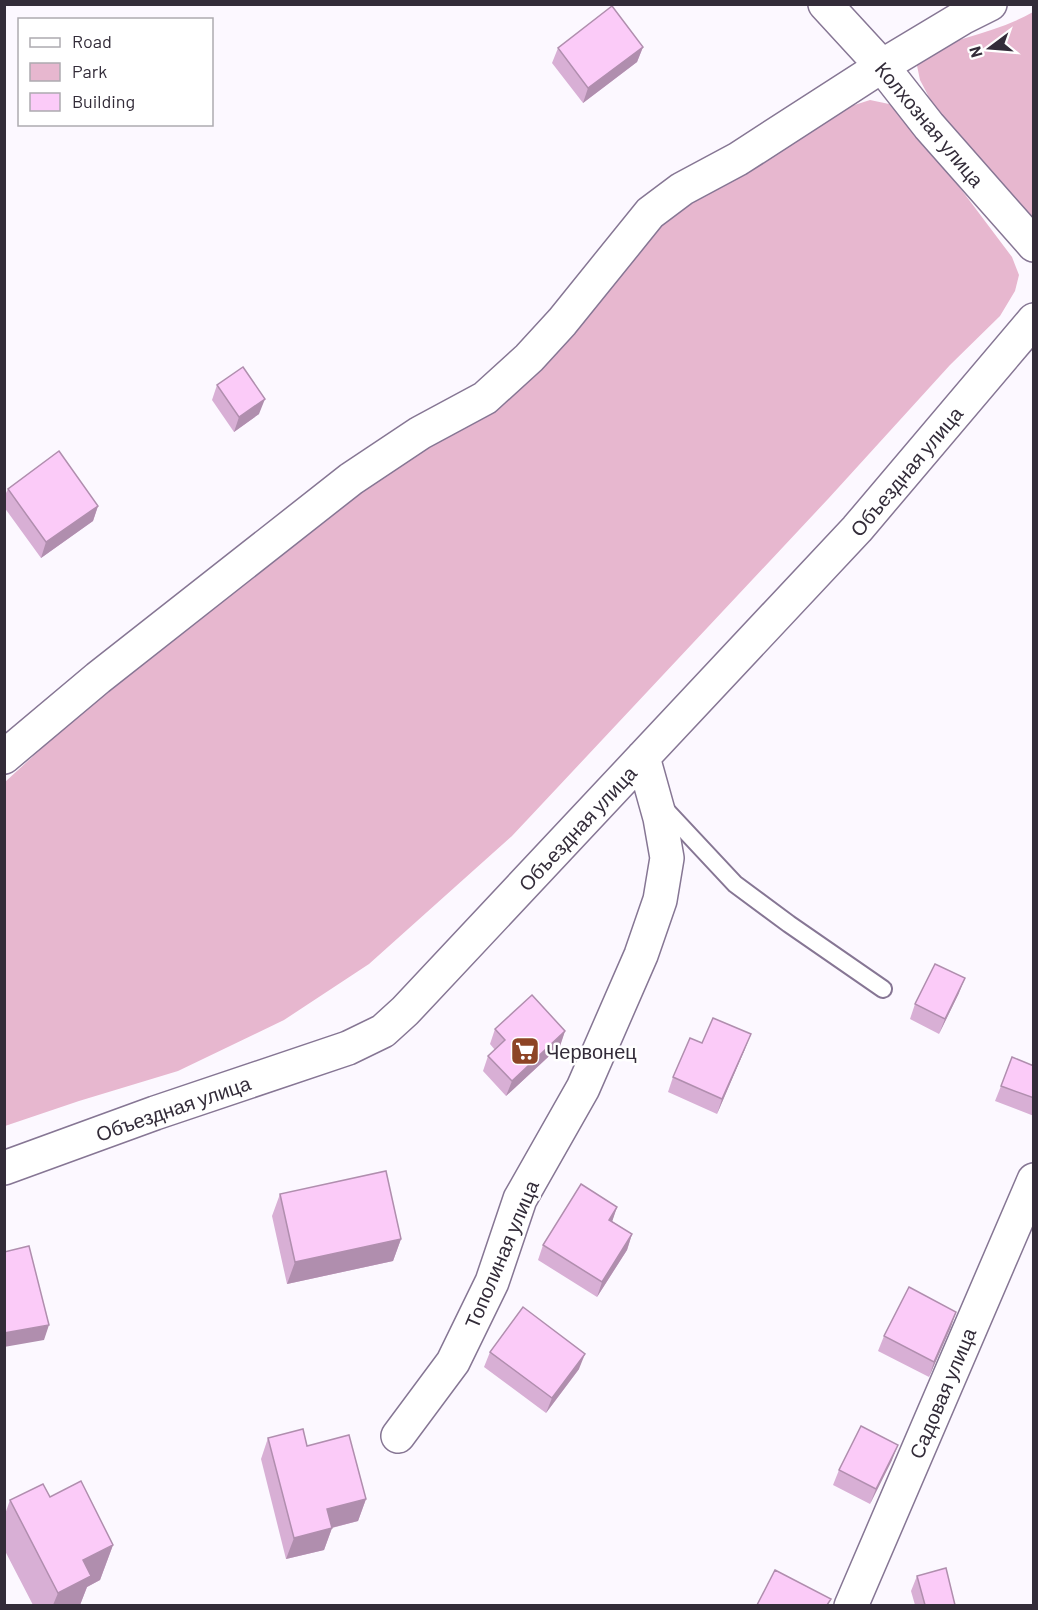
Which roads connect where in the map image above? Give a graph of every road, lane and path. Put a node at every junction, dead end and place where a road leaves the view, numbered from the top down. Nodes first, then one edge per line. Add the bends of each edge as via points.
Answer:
1 (825, 4) edge
2 (990, 4) edge
3 (882, 66) junction
4 (1034, 245) edge
5 (1034, 320) edge
6 (4, 757) edge
7 (643, 758) junction
8 (654, 798) junction
9 (883, 989) dead end
10 (4, 1168) edge
11 (1034, 1180) edge
12 (398, 1436) dead end
13 (850, 1605) edge

1 - 3 street, Колхозная улица
2 - 3 street
3 - 4 street, Колхозная улица via 929,126
3 - 6 street via 738,159 682,189 650,213 562,322 485,398 420,432 351,479
5 - 7 street, Объездная улица via 857,529
7 - 8 street, Тополиная улица
7 - 10 street, Объездная улица via 383,1031 348,1048
8 - 9 lane via 735,884
8 - 12 street, Тополиная улица via 667,858 660,900 641,955 583,1088 520,1199 492,1282 453,1362
11 - 13 street, Садовая улица

